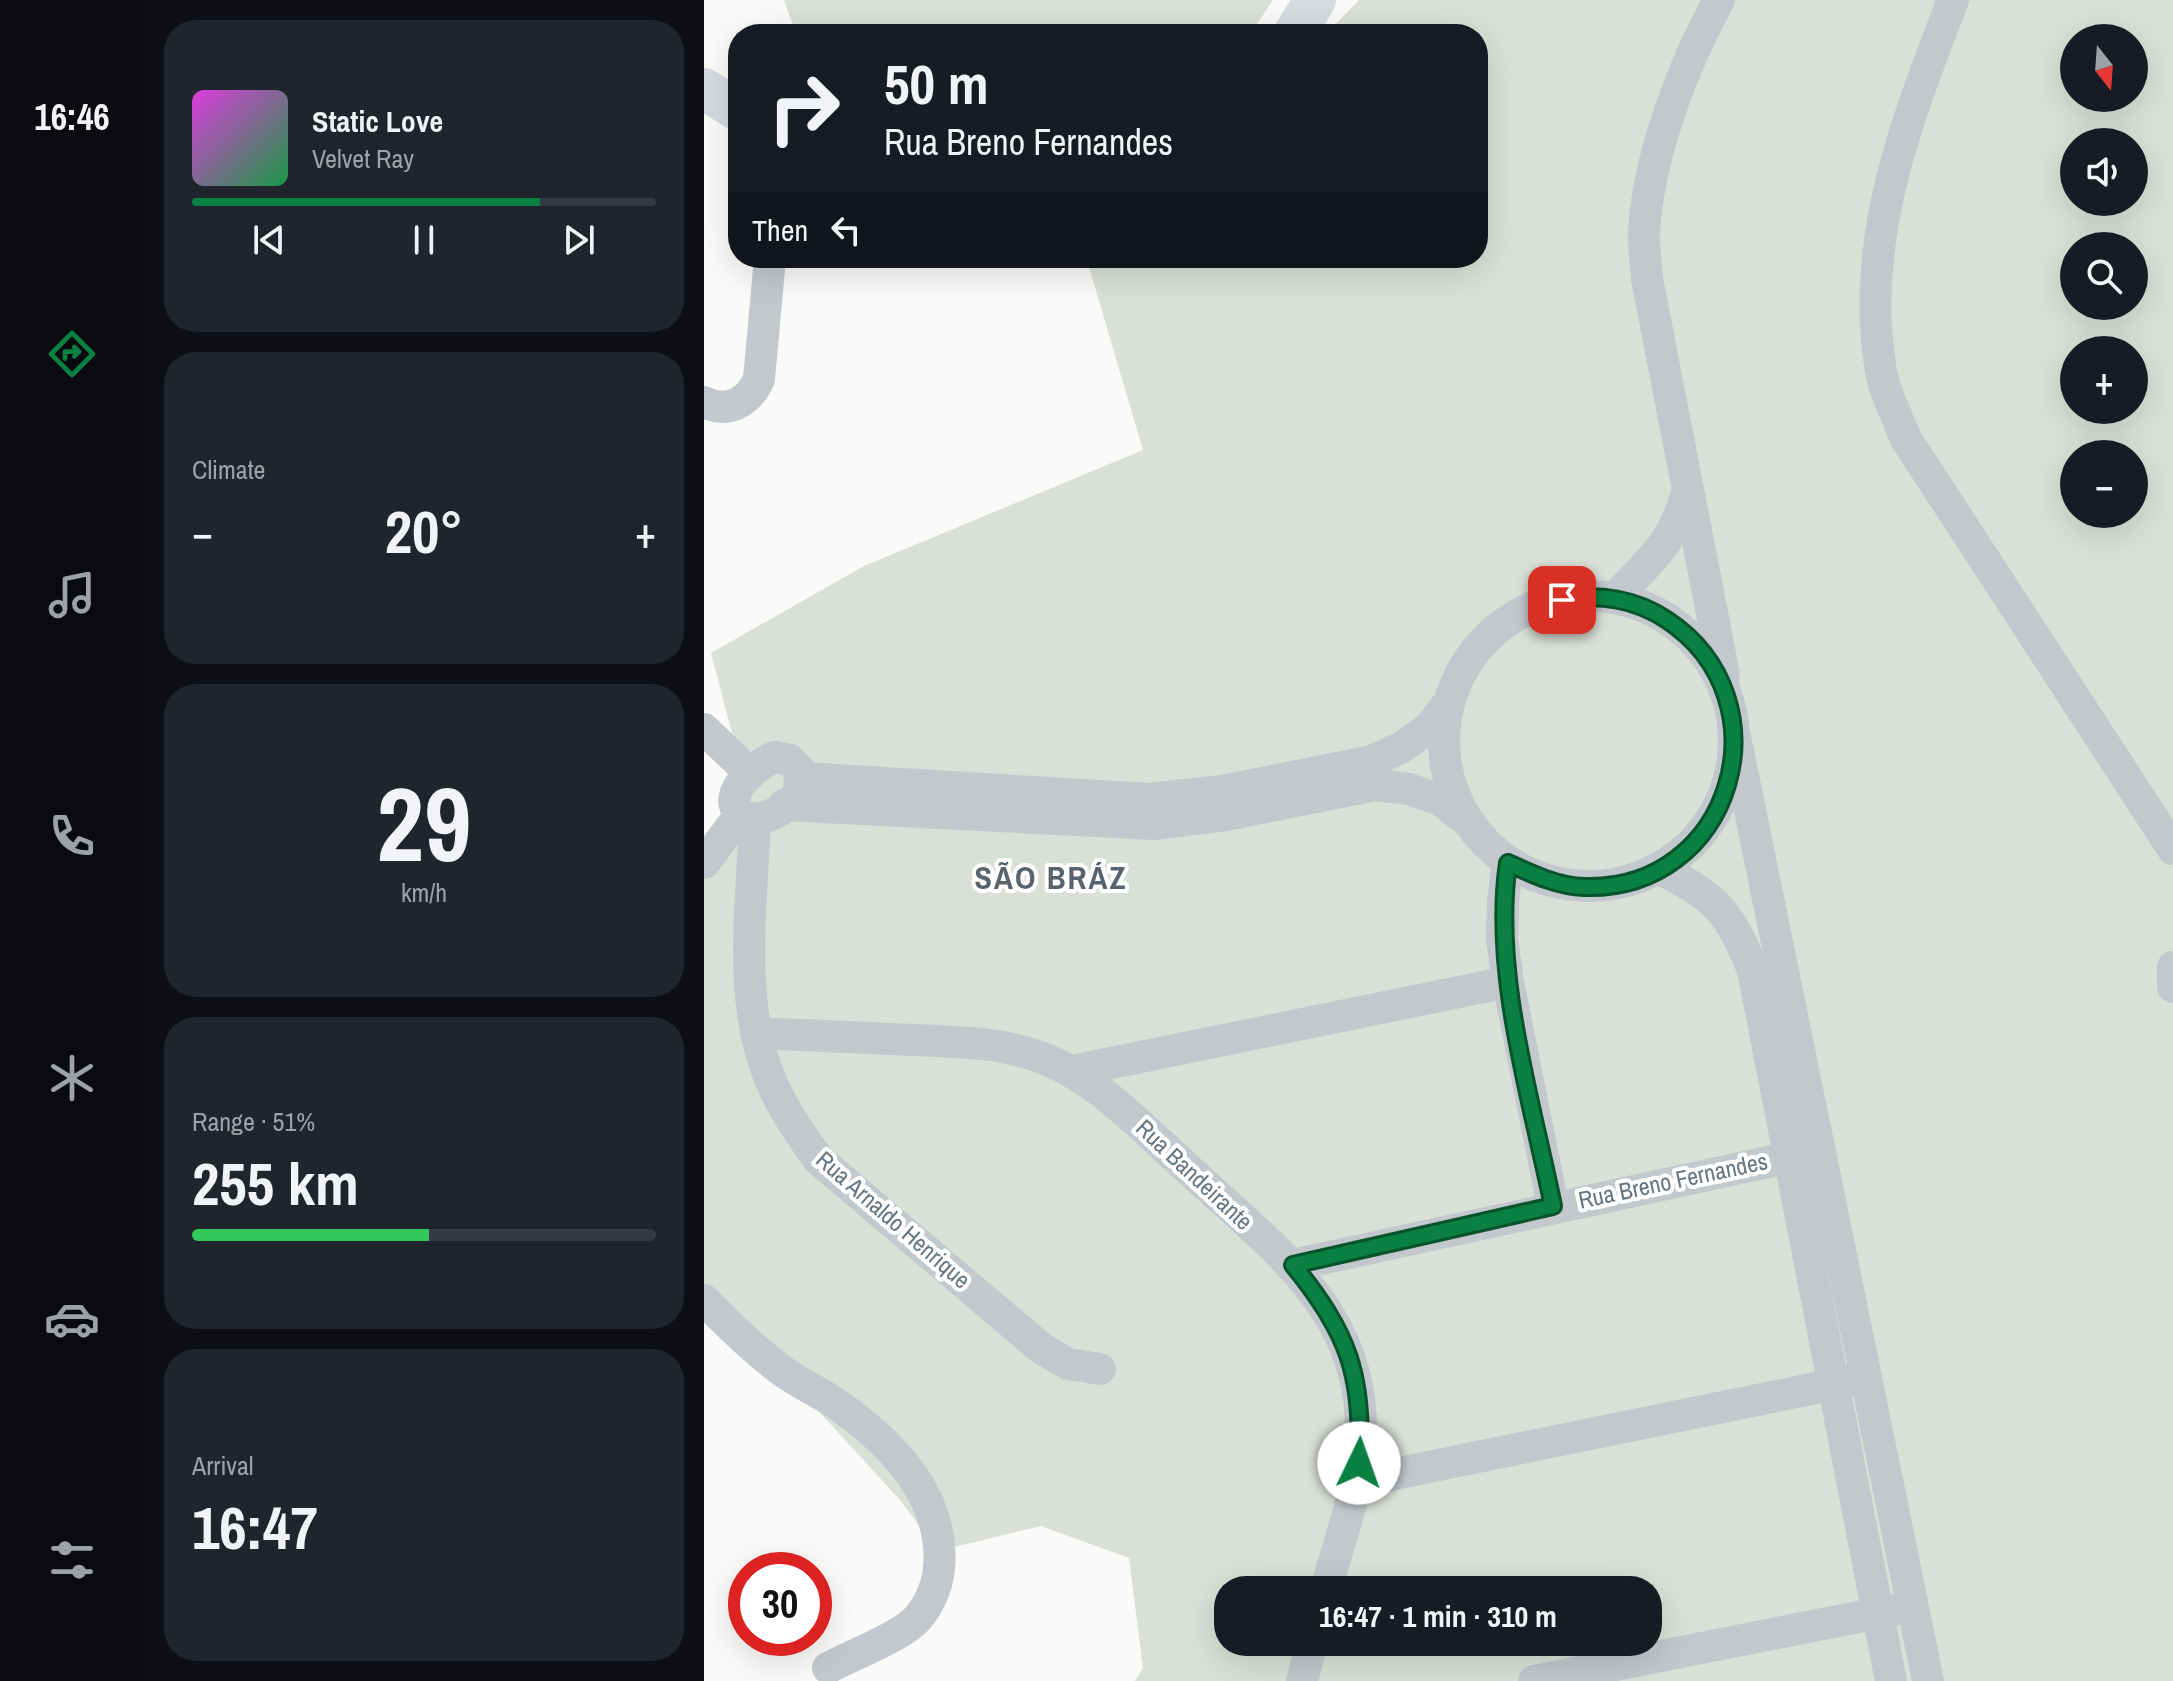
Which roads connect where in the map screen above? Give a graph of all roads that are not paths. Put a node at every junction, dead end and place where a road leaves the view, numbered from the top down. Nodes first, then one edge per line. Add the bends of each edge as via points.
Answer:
1 (1315, 0) edge
2 (1719, 0) edge
3 (1953, 0) edge
4 (1300, 24) edge
5 (704, 89) edge
6 (728, 104) edge
7 (769, 268) edge
8 (704, 402) edge
9 (1688, 490) junction
10 (1615, 598) junction
11 (1729, 698) junction
12 (1449, 702) junction
13 (704, 729) edge
14 (1735, 737) junction
15 (750, 773) junction
16 (802, 778) junction
17 (784, 805) junction
18 (748, 818) junction
19 (1466, 819) junction
20 (2173, 849) edge
21 (704, 863) edge
22 (1508, 863) junction
23 (1660, 869) junction
24 (2173, 967) edge
25 (1508, 982) junction
26 (2173, 987) edge
27 (757, 1033) junction
28 (1072, 1071) junction
29 (1805, 1154) junction
30 (1553, 1206) junction
31 (1293, 1265) junction
32 (704, 1300) edge
33 (1100, 1369) dead end
34 (1866, 1378) junction
35 (1834, 1384) junction
36 (1355, 1482) junction
37 (1330, 1576) edge
38 (1913, 1606) junction
39 (1878, 1613) junction
40 (1308, 1656) edge
41 (828, 1668) dead end
42 (1302, 1681) edge
43 (1534, 1681) edge
44 (1891, 1681) edge
45 (1928, 1681) edge

1 - 4 main road
2 - 9 street via 1663,133 1644,231 1647,279
3 - 20 street via 1903,131 1884,206 1875,281 1880,367 1906,439
5 - 6 main road
7 - 8 street via 754,390 733,406
9 - 10 street via 1678,523 1659,553
9 - 11 street
10 - 11 street via 1653,610 1686,632 1712,662
10 - 12 street via 1568,598 1512,618 1484,641 1463,669
11 - 14 street
12 - 16 street via 1429,728 1372,761 1187,797
12 - 19 street via 1445,763
13 - 15 street
14 - 23 street via 1731,777 1716,813 1692,845
14 - 29 street
15 - 16 street via 768,759 782,757 796,765
15 - 18 street via 732,794 735,809
16 - 17 street via 799,793
17 - 18 street
17 - 19 street via 1154,824 1376,785 1440,800
18 - 21 street
18 - 27 street, Rua Arnaldo Henrique
19 - 22 street
22 - 23 street via 1544,880 1583,887 1623,883
22 - 25 street via 1502,926
23 - 29 street via 1703,891 1735,926 1753,970
24 - 26 street
25 - 28 street
25 - 30 street
27 - 28 street, Rua Bandeirante via 984,1043 1034,1054
27 - 33 street, Rua Arnaldo Henrique via 772,1085 819,1160 1041,1348 1068,1364
28 - 31 street, Rua Bandeirante via 1111,1099
29 - 30 street, Rua Breno Fernandes
29 - 34 street
29 - 35 street
30 - 31 street, Rua Breno Fernandes
31 - 36 street, Rua Bandeirante via 1342,1336 1356,1377 1362,1420
32 - 41 street via 782,1371 881,1438 920,1486 935,1515 939,1575 928,1602 911,1625
34 - 35 street
34 - 38 street
35 - 36 street
35 - 39 street
36 - 37 street, Rua Bandeirante
38 - 39 street
38 - 45 street
39 - 43 street
39 - 44 street
40 - 42 street

